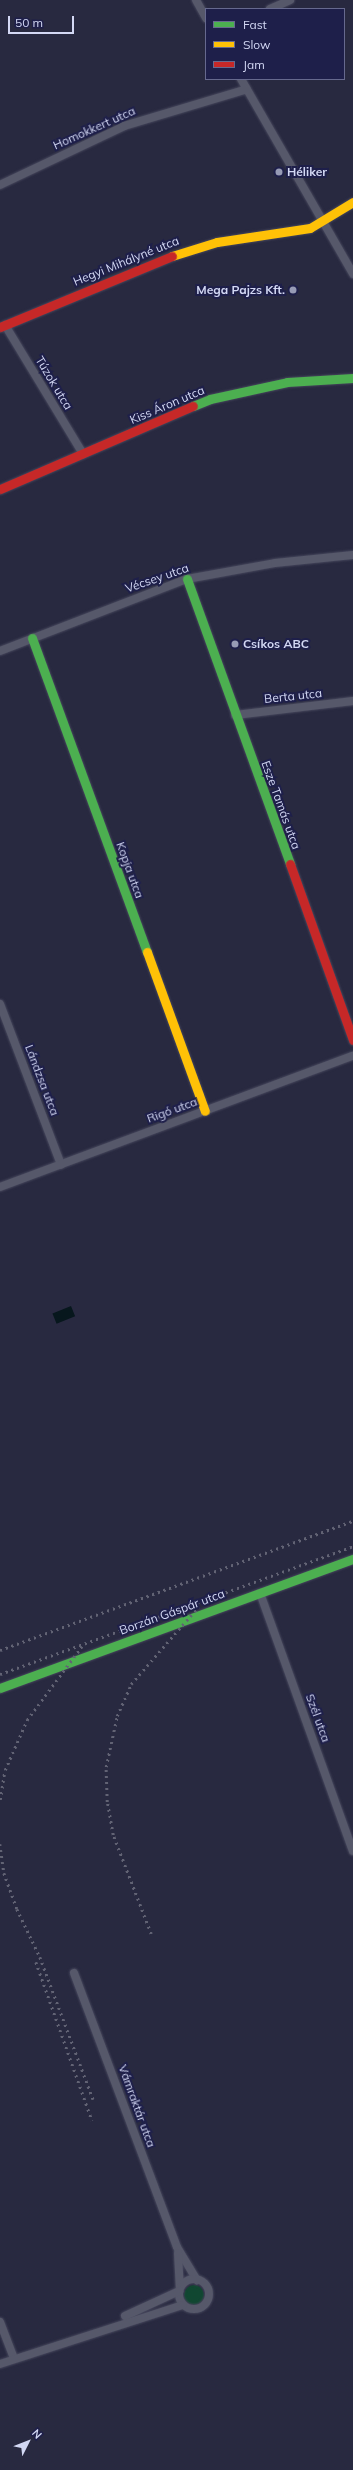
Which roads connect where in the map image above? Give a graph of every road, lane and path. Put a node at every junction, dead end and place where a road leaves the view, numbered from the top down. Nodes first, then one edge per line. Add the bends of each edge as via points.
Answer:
1 (196, 0) edge
2 (290, 0) edge
3 (272, 8) edge
4 (205, 16) edge
5 (242, 80) edge
6 (247, 89) junction
7 (0, 185) edge
8 (353, 202) edge
9 (323, 222) junction
10 (353, 274) edge
11 (3, 326) edge
12 (353, 378) edge
13 (83, 454) junction
14 (0, 489) edge
15 (353, 555) edge
16 (187, 579) junction
17 (32, 638) junction
18 (0, 651) edge
19 (353, 701) edge
20 (235, 714) junction
21 (0, 1004) edge
22 (353, 1040) edge
23 (353, 1056) edge
24 (205, 1111) junction
25 (61, 1165) junction
26 (0, 1187) edge
27 (353, 1559) edge
28 (260, 1593) junction
29 (0, 1688) edge
30 (353, 1851) edge
31 (74, 1973) dead end
32 (177, 2246) junction
33 (197, 2280) junction
34 (180, 2289) junction
35 (183, 2305) junction
36 (0, 2322) edge
37 (84, 2334) junction
38 (14, 2358) junction
39 (0, 2364) edge

1 - 4 street
2 - 3 street
5 - 6 street
6 - 7 street, Homokkert utca via 124,126
6 - 9 street
8 - 9 street, Hegyi Mihályné utca
9 - 10 street
9 - 11 street, Hegyi Mihályné utca via 300,230 185,250
11 - 13 street, Túzok utca
12 - 13 street, Kiss Áron utca via 287,382 217,397
13 - 14 street, Kiss Áron utca
15 - 16 street, Vécsey utca via 275,563
16 - 17 street, Vécsey utca
16 - 20 street, Esze Tamás utca
17 - 18 street, Vécsey utca
17 - 24 street, Kopja utca
19 - 20 street, Berta utca
20 - 22 street, Esze Tamás utca
21 - 25 street, Lándzsa utca
23 - 24 street, Rigó utca
24 - 25 street, Rigó utca
25 - 26 street, Rigó utca
27 - 28 street, Borzán Gáspár utca
28 - 29 street, Borzán Gáspár utca
28 - 30 street, Szél utca
31 - 32 street, Vámraktár utca
32 - 33 street, Vámraktár utca
32 - 34 street, Vámraktár utca via 182,2277
33 - 34 street
33 - 35 street via 206,2286 208,2301 196,2309
34 - 35 street
34 - 37 street
35 - 37 street
36 - 38 street
37 - 38 street
38 - 39 street

